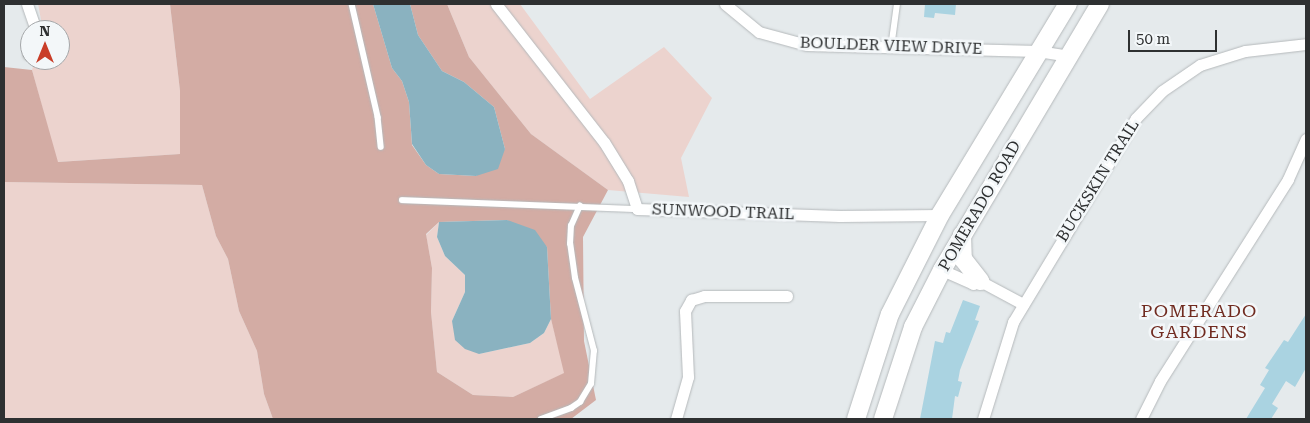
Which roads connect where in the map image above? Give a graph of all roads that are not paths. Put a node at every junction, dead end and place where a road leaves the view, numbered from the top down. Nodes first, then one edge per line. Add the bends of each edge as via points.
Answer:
1 (27, 4) edge
2 (352, 4) edge
3 (496, 4) edge
4 (725, 4) edge
5 (897, 4) edge
6 (1068, 4) edge
7 (1100, 4) edge
8 (33, 20) edge
9 (1306, 44) edge
10 (891, 48) junction
11 (1306, 48) edge
12 (1038, 51) junction
13 (1068, 56) junction
14 (1306, 139) edge
15 (381, 147) dead end
16 (402, 200) dead end
17 (580, 206) junction
18 (637, 209) junction
19 (940, 215) junction
20 (962, 234) junction
21 (942, 270) junction
22 (980, 281) junction
23 (787, 296) dead end
24 (1023, 304) junction
25 (541, 419) edge
26 (676, 419) edge
27 (856, 419) edge
28 (883, 419) edge
29 (983, 419) edge
30 (1141, 419) edge

1 - 8 street
2 - 15 lane via 378,117
3 - 18 street, SUNWOOD TRAIL via 604,142 628,181
4 - 10 street, BOULDER VIEW DRIVE via 759,32 789,42
5 - 10 lane
6 - 12 main road, POMERADO ROAD
7 - 13 main road, POMERADO ROAD
9 - 11 street
9 - 24 street, BUCKSKIN TRAIL via 1245,51 1200,65 1162,91 1136,118
10 - 12 street, BOULDER VIEW DRIVE
12 - 13 street, BOULDER VIEW DRIVE
12 - 19 main road, POMERADO ROAD
13 - 20 main road, POMERADO ROAD
14 - 30 street via 1288,179 1160,381
16 - 17 lane
17 - 18 lane
17 - 25 lane via 571,226 570,244 575,278 594,350 592,384 580,402
18 - 19 street, SUNWOOD TRAIL via 840,216
19 - 21 main road via 942,232 934,248
19 - 27 main road, POMERADO ROAD via 890,314
20 - 21 main road, POMERADO ROAD
20 - 22 main road via 962,259
21 - 22 street via 973,284
21 - 28 main road, POMERADO ROAD via 913,327
22 - 24 street
23 - 26 street via 704,296 691,300 685,320 689,347 688,377
24 - 29 street, BUCKSKIN TRAIL via 1013,322

